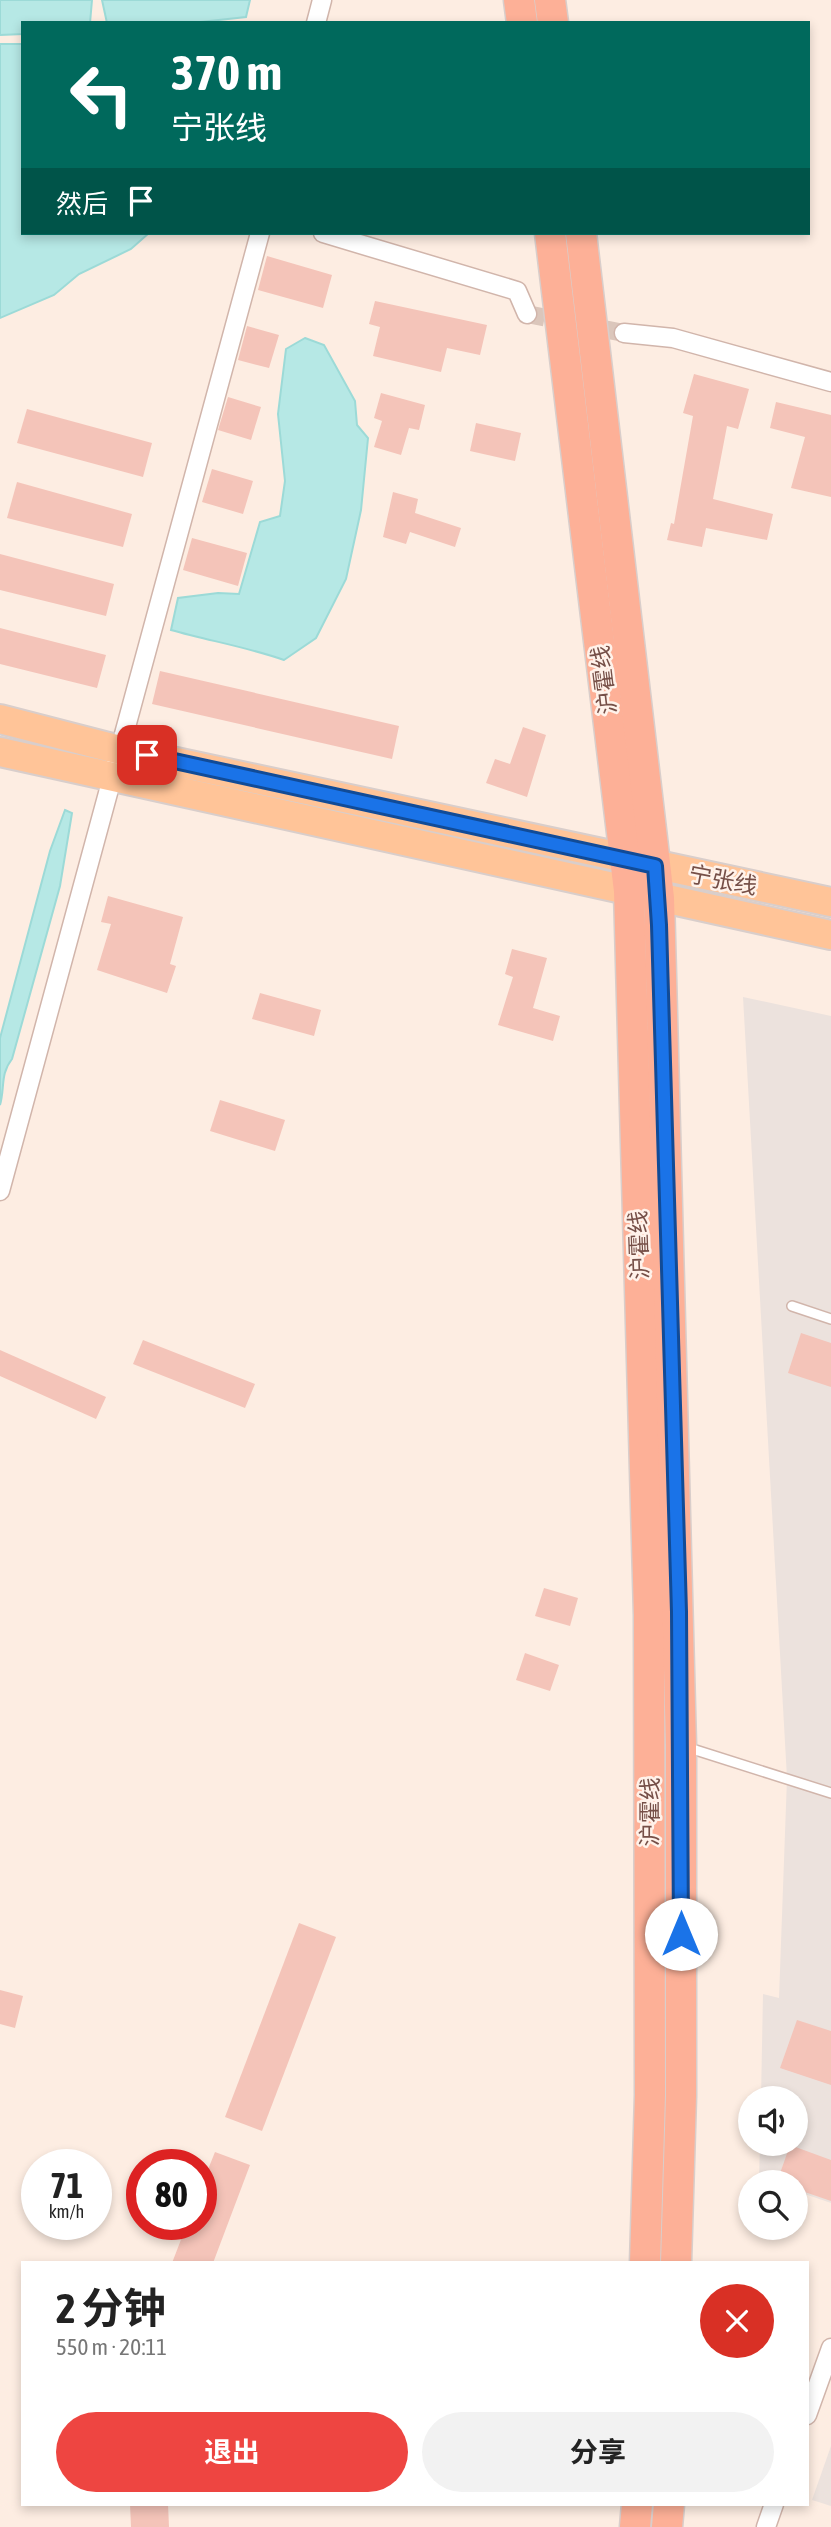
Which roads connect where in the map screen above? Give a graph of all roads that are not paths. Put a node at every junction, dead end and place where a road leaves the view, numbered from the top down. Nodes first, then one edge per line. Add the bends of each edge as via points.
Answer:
1 (322, 0) edge
2 (519, 0) edge
3 (550, 0) edge
4 (317, 21) edge
5 (522, 21) edge
6 (553, 21) edge
7 (259, 235) edge
8 (330, 235) edge
9 (550, 235) edge
10 (580, 235) edge
11 (527, 314) tunnel mouth
12 (624, 332) tunnel mouth
13 (831, 382) edge
14 (0, 719) edge
15 (0, 751) edge
16 (117, 763) junction
17 (625, 858) junction
18 (655, 866) junction
19 (629, 891) junction
20 (659, 898) junction
21 (831, 902) edge
22 (831, 935) edge
23 (0, 1191) edge
24 (792, 1306) dead end
25 (831, 1319) edge
26 (681, 1745) junction
27 (650, 1746) junction
28 (831, 1793) edge
29 (645, 2261) edge
30 (676, 2261) edge
31 (831, 2348) edge
32 (809, 2409) edge
33 (637, 2506) edge
34 (669, 2506) edge
35 (773, 2506) edge
36 (635, 2527) edge
37 (667, 2527) edge
38 (766, 2527) edge

1 - 4 street
2 - 5 highway
3 - 6 highway
7 - 16 street
8 - 11 street via 517,291
9 - 17 highway, 沪霍线
10 - 18 highway, 沪霍线
12 - 13 street via 673,338
14 - 16 main road, 宁张线
15 - 16 main road, 宁张线
16 - 17 main road, 宁张线
16 - 19 main road, 宁张线
16 - 23 street
17 - 18 main road, 宁张线
17 - 19 highway, 沪霍线
18 - 20 highway, 沪霍线
18 - 21 main road, 宁张线
19 - 20 main road, 宁张线
19 - 27 highway, 沪霍线
20 - 22 main road, 宁张线
20 - 26 highway, 沪霍线
24 - 25 lane
26 - 27 highway
26 - 28 lane
26 - 30 highway, 沪霍线
27 - 29 highway, 沪霍线
31 - 32 street
33 - 36 highway
34 - 37 highway
35 - 38 street

